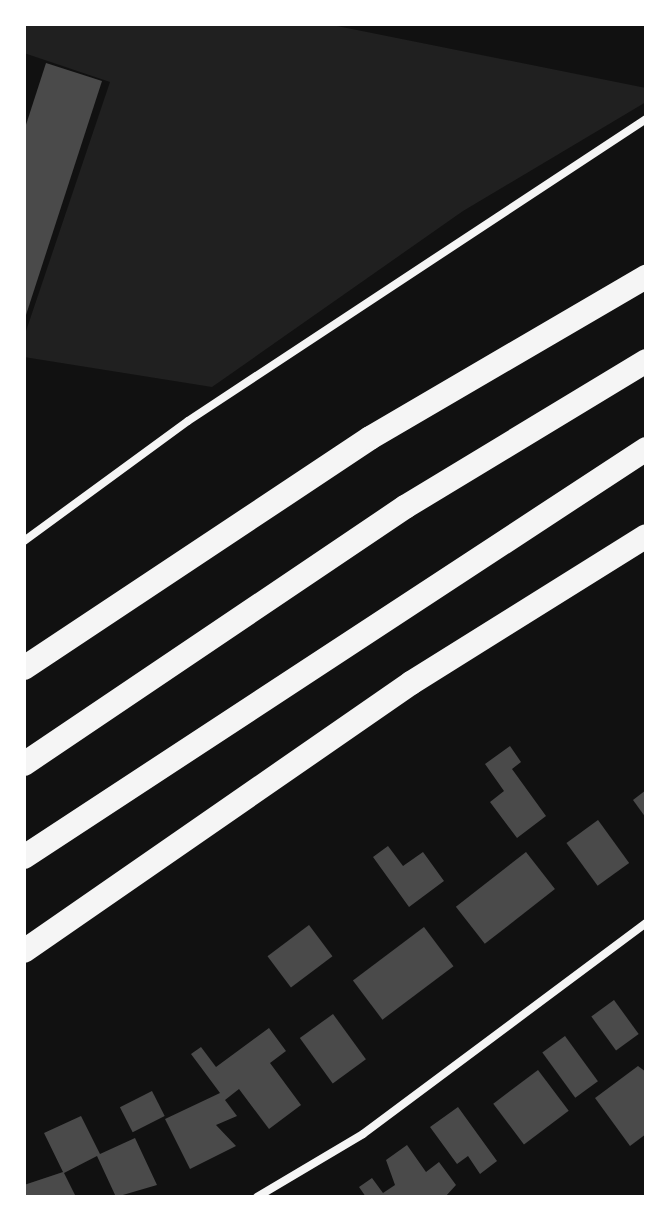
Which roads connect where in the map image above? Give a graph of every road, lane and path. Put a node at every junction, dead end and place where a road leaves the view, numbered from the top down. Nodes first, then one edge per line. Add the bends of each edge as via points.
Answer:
1 (646, 119) edge
2 (646, 277) edge
3 (646, 361) edge
4 (646, 449) edge
5 (646, 536) edge
6 (24, 541) edge
7 (24, 668) edge
8 (24, 764) edge
9 (24, 857) edge
10 (646, 923) edge
11 (24, 951) edge
12 (257, 1197) edge

1 - 6 street via 188,421
2 - 7 highway via 370,438
3 - 8 highway via 405,507
4 - 9 highway
5 - 11 highway via 411,683
10 - 12 street via 363,1134

